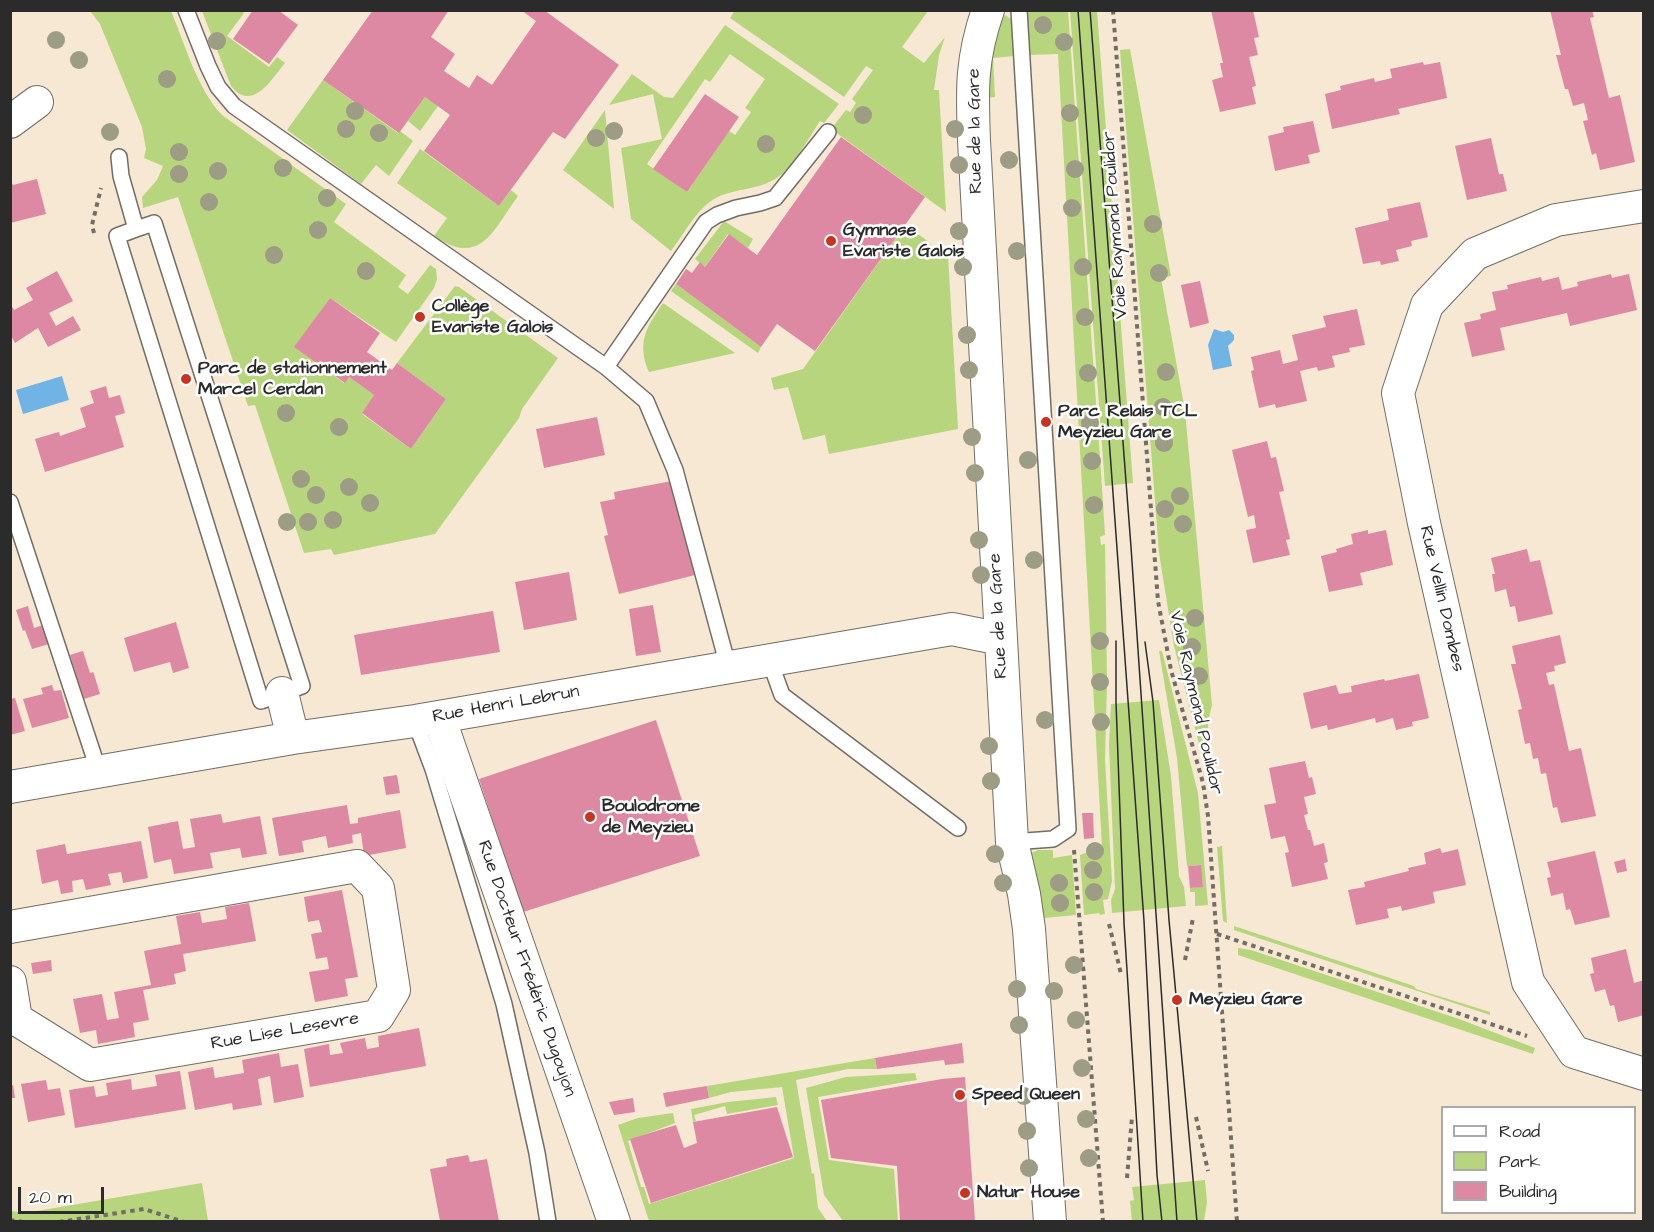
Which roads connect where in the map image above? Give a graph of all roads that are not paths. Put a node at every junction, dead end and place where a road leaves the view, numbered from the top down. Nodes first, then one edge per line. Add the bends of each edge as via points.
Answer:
1 (186, 10) edge
2 (988, 10) edge
3 (1019, 10) edge
4 (37, 102) dead end
5 (10, 122) edge
6 (828, 132) dead end
7 (119, 157) dead end
8 (1644, 206) edge
9 (136, 229) junction
10 (606, 367) junction
11 (10, 502) edge
12 (1000, 639) junction
13 (769, 659) junction
14 (728, 666) junction
15 (282, 693) junction
16 (427, 719) junction
17 (293, 738) junction
18 (99, 772) junction
19 (10, 787) edge
20 (958, 828) dead end
21 (1012, 842) junction
22 (10, 927) edge
23 (10, 982) edge
24 (13, 1019) edge
25 (1644, 1074) edge
26 (548, 1221) edge
27 (614, 1221) edge
28 (1050, 1221) edge

1 - 10 lane via 218,87 234,105
2 - 12 street, Rue de la Gare via 978,39 972,101
3 - 21 lane via 1068,829 1053,839
4 - 5 street
6 - 10 lane via 775,198 736,208 706,222
7 - 9 lane
8 - 25 street, Rue Vellin Dombes via 1556,220 1475,254 1427,305 1398,393 1528,982 1574,1052
9 - 15 lane via 154,223 299,675 302,686
9 - 15 lane via 117,236 257,689 261,701
10 - 14 lane via 646,401 675,470
11 - 18 lane
12 - 13 street, Rue Henri Lebrun via 952,629
12 - 21 street, Rue de la Gare
13 - 14 street, Rue Henri Lebrun
13 - 20 lane via 782,695
14 - 16 street, Rue Henri Lebrun
15 - 17 street
16 - 17 street, Rue Henri Lebrun
16 - 26 lane via 433,769 504,1004
16 - 27 street, Rue Docteur Frédéric Dugoujon
17 - 18 street, Rue Henri Lebrun
18 - 19 street, Rue Henri Lebrun
21 - 28 street, Rue de la Gare via 1029,929
22 - 24 street, Rue Lise Lesevre via 357,866 378,888 394,990 378,1016 90,1065
23 - 24 street, Rue Lise Lesevre

